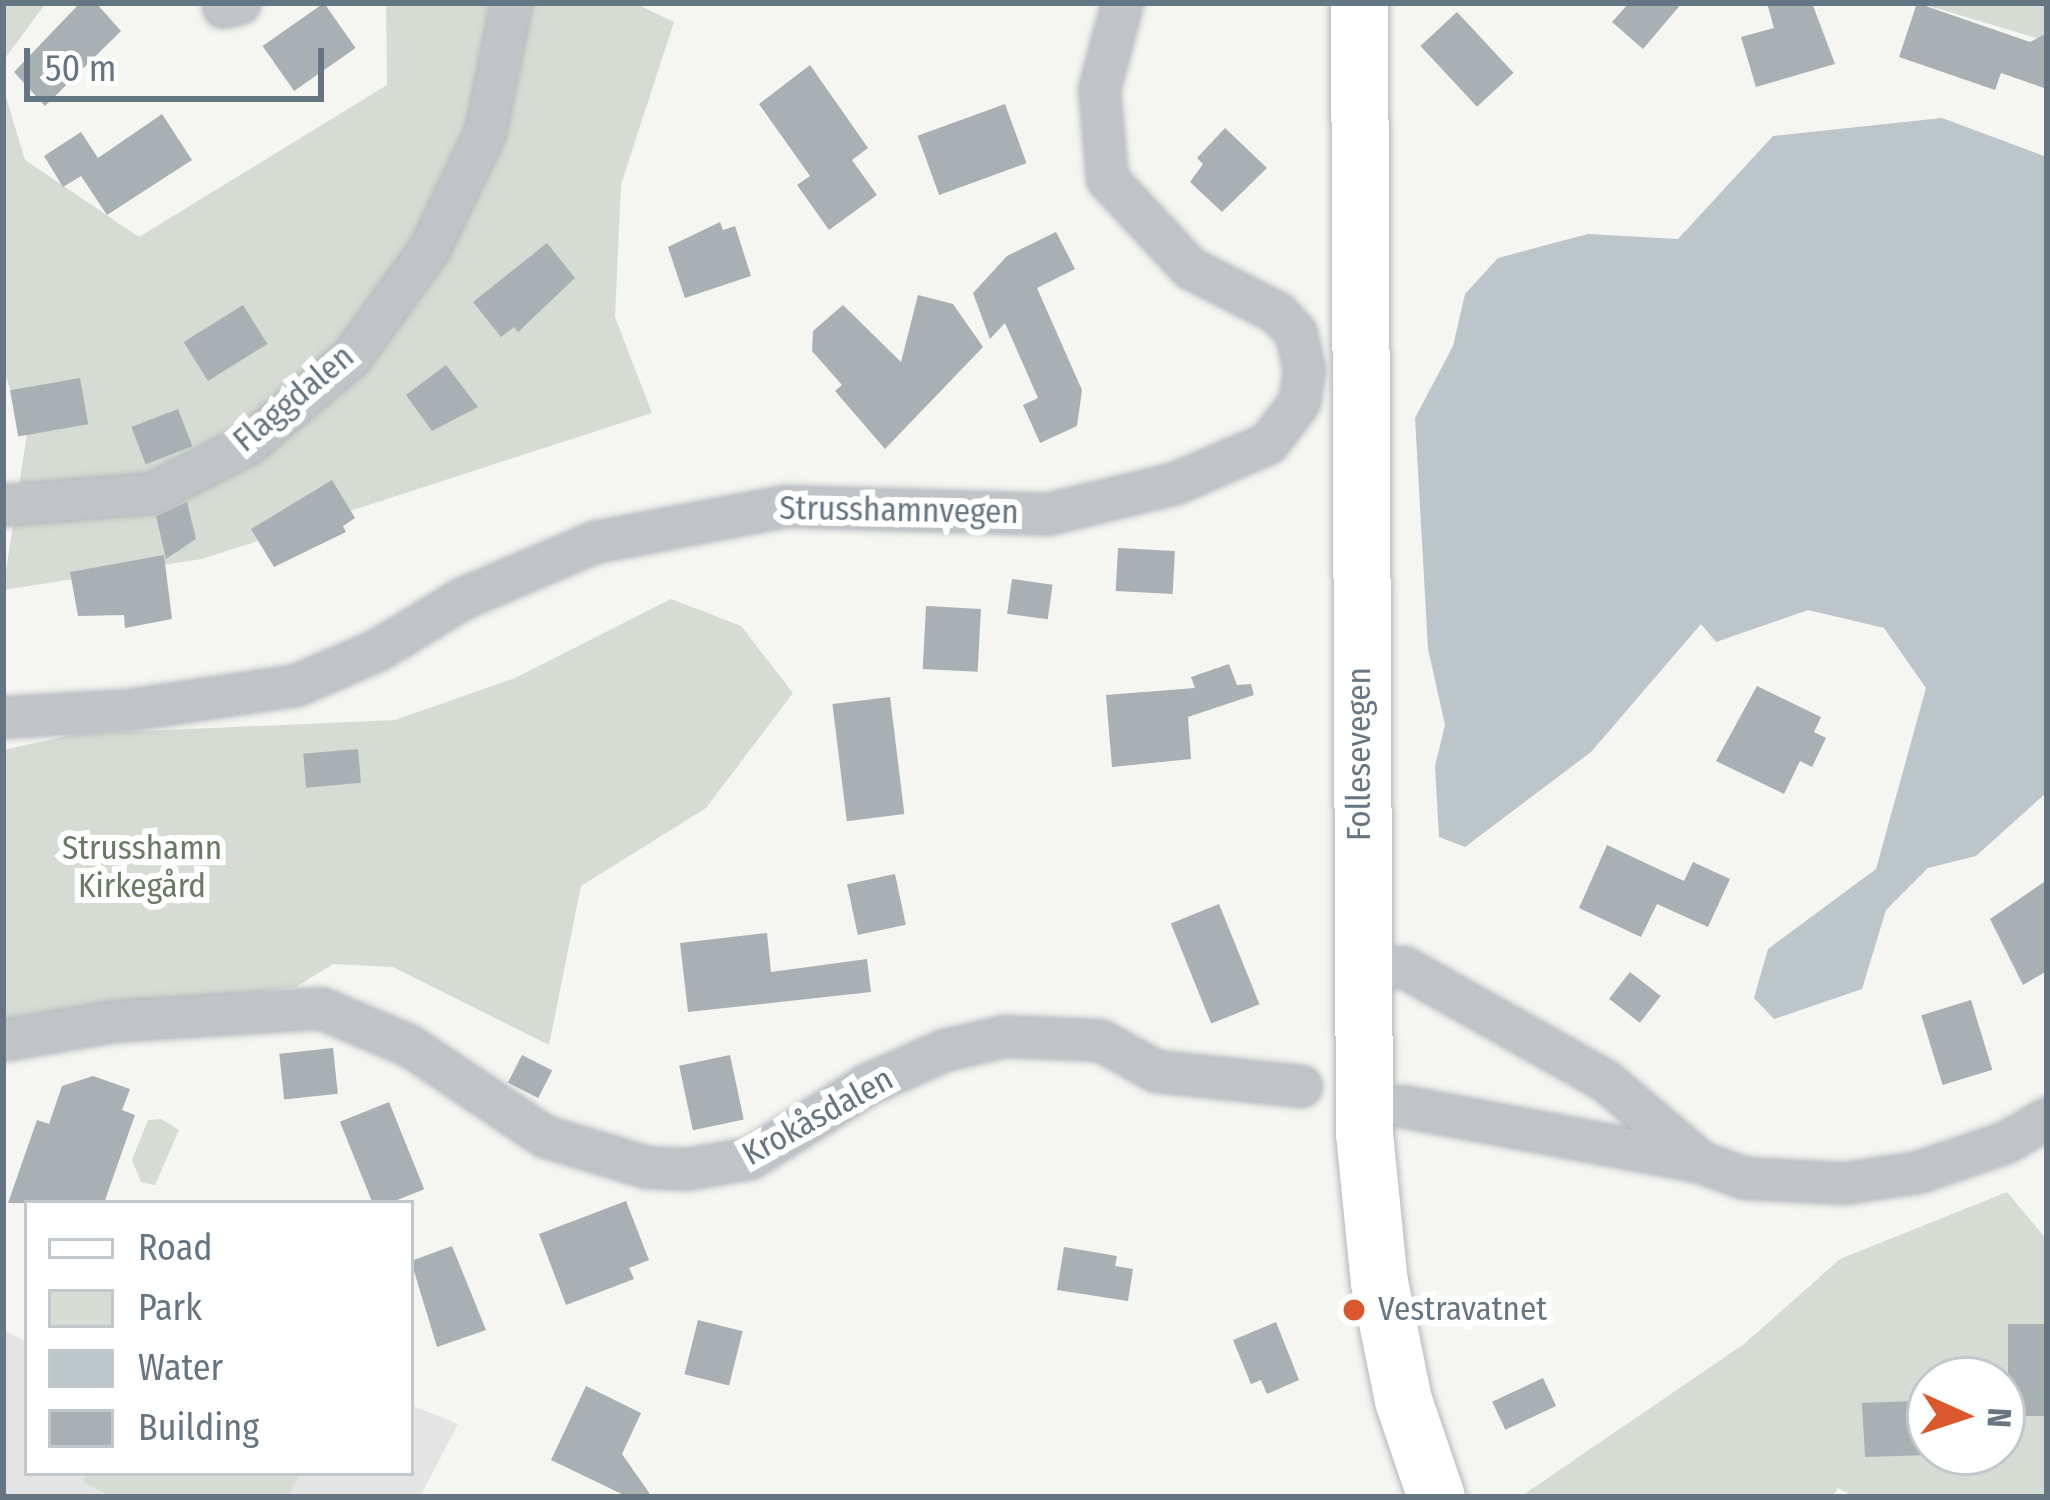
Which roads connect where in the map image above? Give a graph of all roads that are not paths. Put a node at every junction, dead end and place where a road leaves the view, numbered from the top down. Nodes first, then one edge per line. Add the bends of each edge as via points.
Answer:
1 (511, 3) edge
2 (1122, 3) edge
3 (1359, 3) edge
4 (3, 505) edge
5 (3, 717) edge
6 (1361, 967) junction
7 (3, 1040) edge
8 (1301, 1086) dead end
9 (1402, 1106) dead end
10 (2047, 1118) edge
11 (1701, 1162) junction
12 (1436, 1497) edge

1 - 4 street, Flaggdalen via 485,132 429,249 352,357 248,444 152,493
2 - 5 street, Strusshamnvegen via 1100,89 1107,179 1190,268 1278,313 1296,333 1304,385 1294,416 1268,442 1175,483 1047,514 785,506 594,542 463,598 377,650 296,685 127,710
3 - 6 main road, Follesevegen
6 - 11 street via 1404,967 1606,1081
6 - 12 main road, Follesevegen via 1376,1262 1403,1400
7 - 8 street, Krokåsdalen via 114,1021 321,1007 410,1046 544,1136 686,1169 751,1158 868,1084 1004,1036 1100,1040 1156,1071
9 - 11 street
10 - 11 street via 1936,1167 1844,1183 1745,1178

